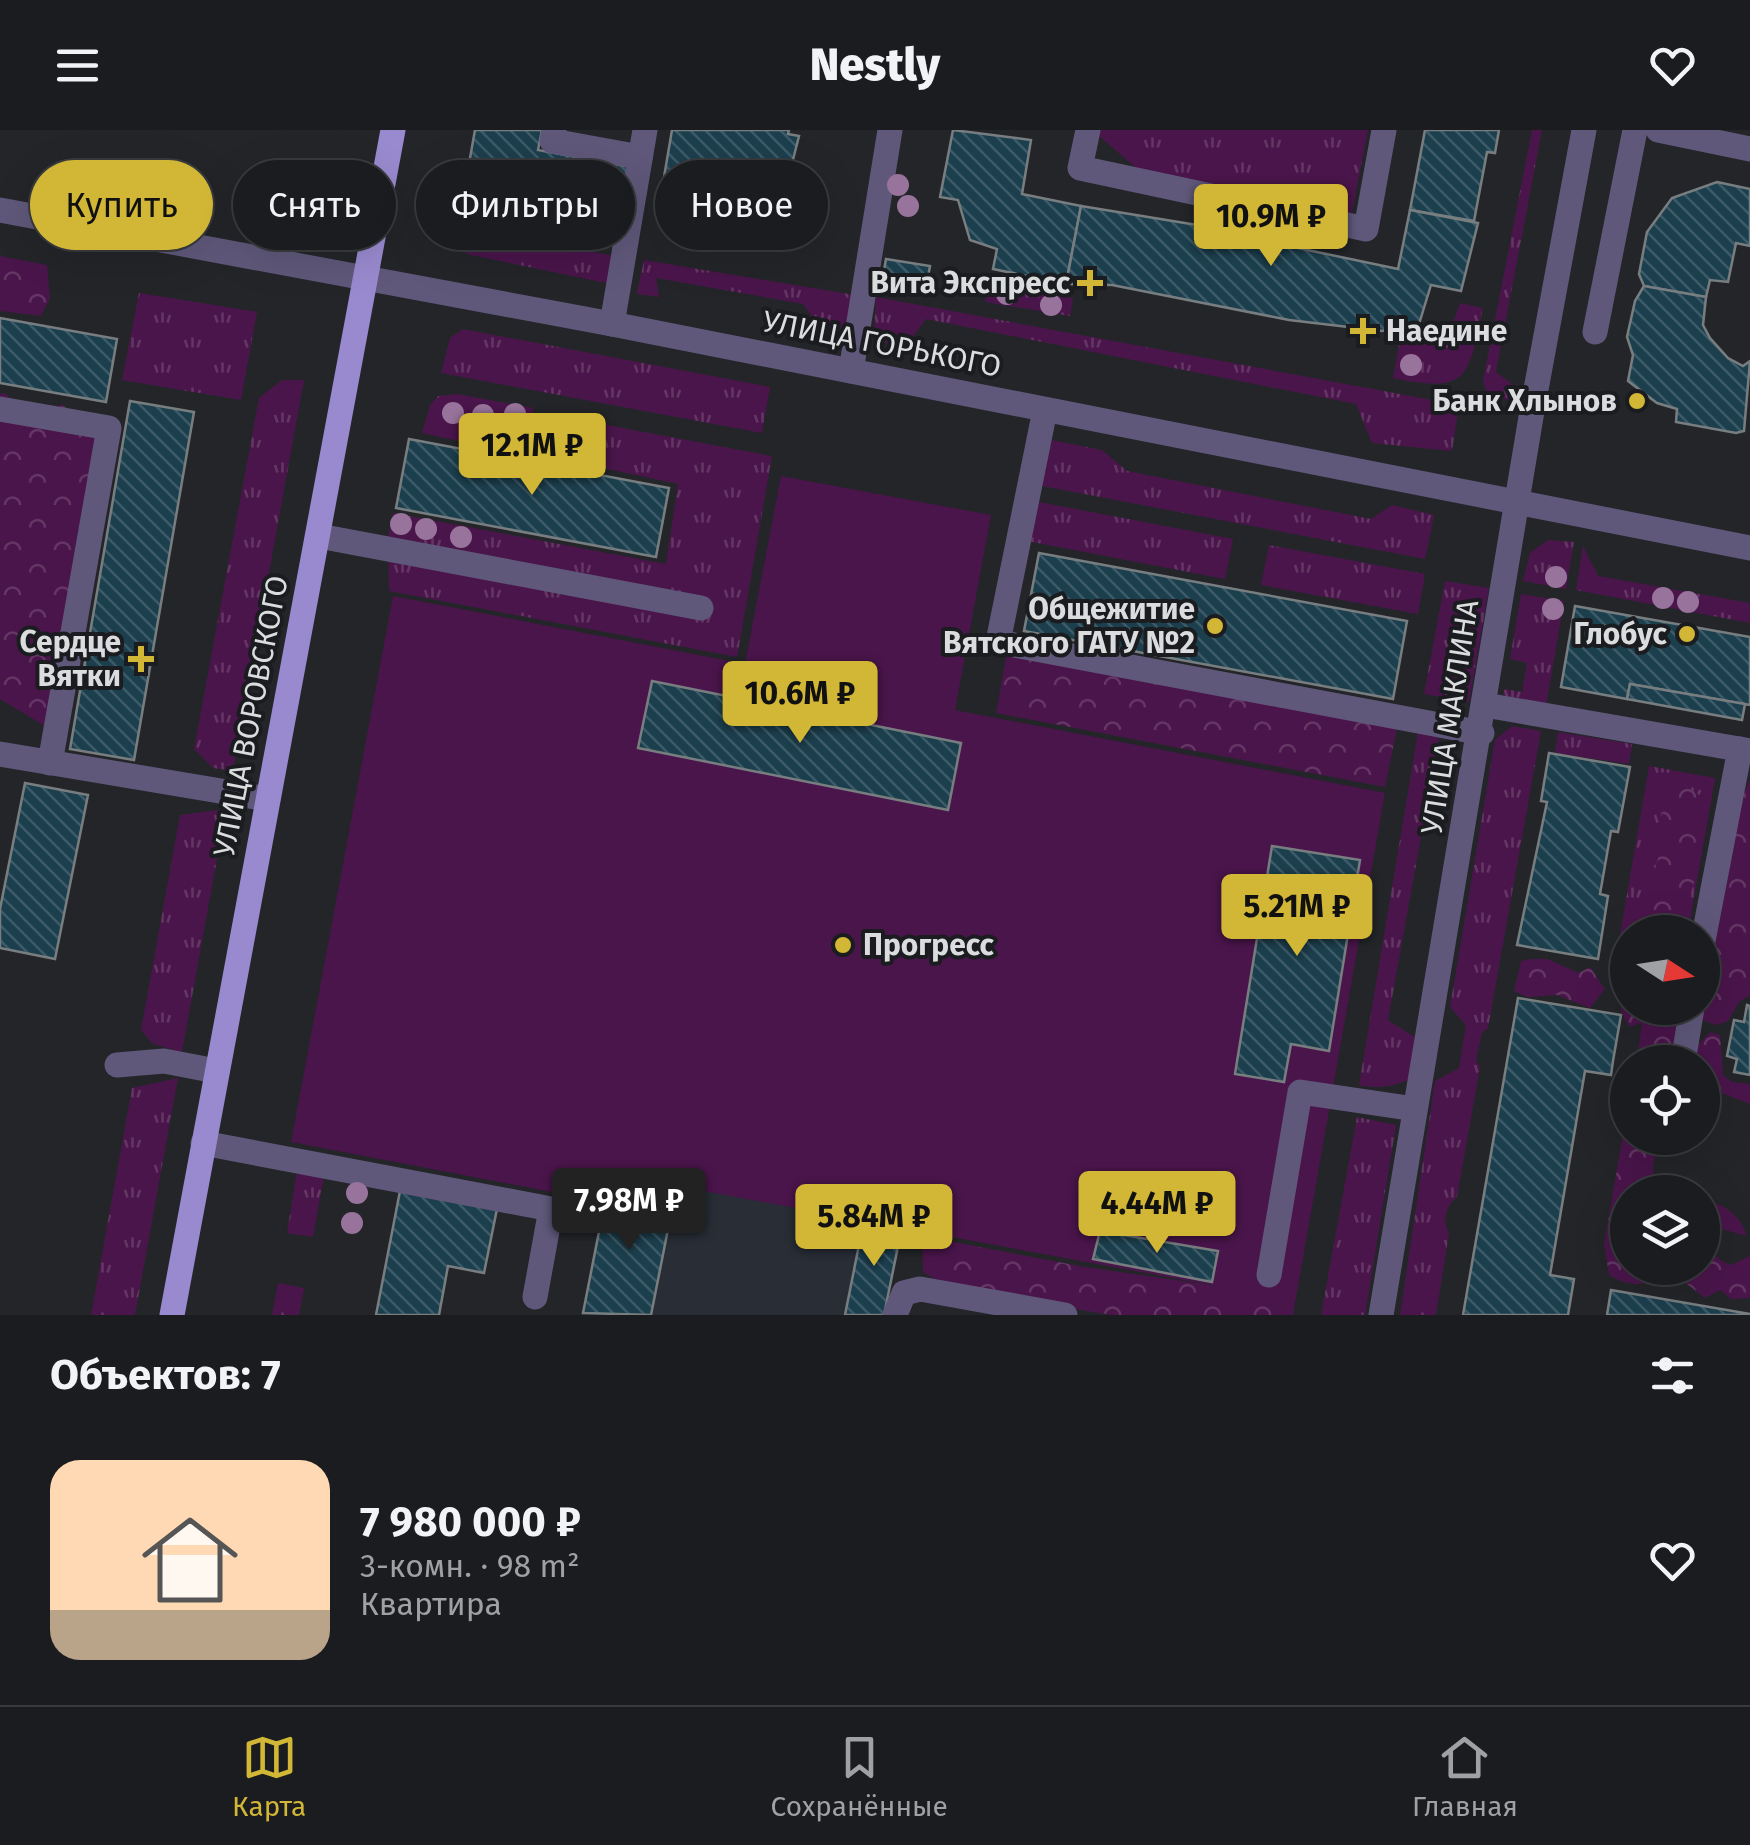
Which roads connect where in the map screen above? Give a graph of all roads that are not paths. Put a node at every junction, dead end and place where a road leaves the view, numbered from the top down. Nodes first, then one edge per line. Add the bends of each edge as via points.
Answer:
1 (393, 130) edge
2 (554, 130) edge
3 (645, 130) edge
4 (890, 130) edge
5 (1088, 130) edge
6 (1384, 130) edge
7 (1584, 130) edge
8 (1635, 130) edge
9 (1658, 130) edge
10 (1750, 150) edge
11 (640, 156) junction
12 (0, 210) edge
13 (366, 277) junction
14 (612, 324) junction
15 (1594, 332) dead end
16 (851, 371) junction
17 (0, 409) edge
18 (1045, 410) junction
19 (1517, 504) junction
20 (318, 536) junction
21 (1750, 548) edge
22 (701, 608) dead end
23 (1485, 706) junction
24 (1482, 734) junction
25 (1745, 750) edge
26 (1, 762) edge
27 (50, 763) junction
28 (268, 800) junction
29 (1709, 915) edge
30 (117, 1064) dead end
31 (216, 1071) junction
32 (1415, 1109) junction
33 (203, 1143) junction
34 (1268, 1275) dead end
35 (535, 1298) dead end
36 (172, 1315) edge
37 (895, 1315) edge
38 (1065, 1315) edge
39 (1381, 1315) edge

1 - 13 main road, УЛИЦА ВОРОВСКОГО
2 - 11 street via 552,140
3 - 11 street
4 - 16 street
5 - 6 street via 1080,168 1366,229
7 - 19 street, УЛИЦА МАКЛИНА
8 - 15 street
9 - 10 street
11 - 14 street
12 - 13 street, УЛИЦА ГОРЬКОГО
13 - 14 street, УЛИЦА ГОРЬКОГО
13 - 20 main road, УЛИЦА ВОРОВСКОГО
14 - 16 street, УЛИЦА ГОРЬКОГО
16 - 18 street, УЛИЦА ГОРЬКОГО
17 - 27 street via 110,428
18 - 19 street, УЛИЦА ГОРЬКОГО
18 - 24 street via 998,642
19 - 21 street, УЛИЦА ГОРЬКОГО
19 - 23 street, УЛИЦА МАКЛИНА
20 - 22 street
20 - 28 main road, УЛИЦА ВОРОВСКОГО
23 - 24 street, УЛИЦА МАКЛИНА
23 - 25 street
24 - 32 street, УЛИЦА МАКЛИНА
25 - 29 street
26 - 27 street
27 - 28 street
28 - 31 main road, УЛИЦА ВОРОВСКОГО
30 - 31 street via 164,1061
31 - 33 main road, УЛИЦА ВОРОВСКОГО
32 - 34 street via 1300,1092
32 - 39 street, УЛИЦА МАКЛИНА
33 - 35 street via 551,1209
33 - 36 main road, УЛИЦА ВОРОВСКОГО
37 - 38 street via 904,1293 920,1289

